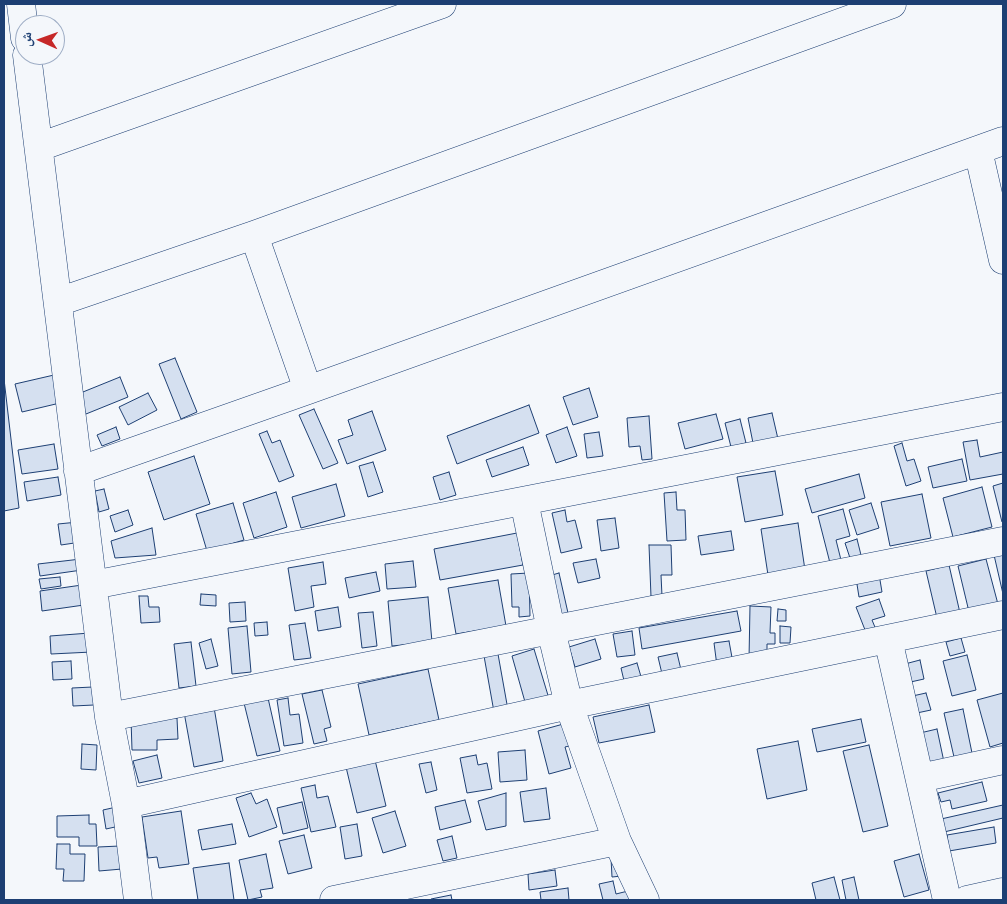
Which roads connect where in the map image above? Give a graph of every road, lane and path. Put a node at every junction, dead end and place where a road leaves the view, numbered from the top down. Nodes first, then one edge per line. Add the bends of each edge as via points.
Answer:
1 (442, 4) edge
2 (892, 4) edge
3 (28, 65) edge
4 (1003, 141) edge
5 (39, 147) junction
6 (978, 150) junction
7 (254, 235) junction
8 (1003, 260) edge
9 (58, 302) junction
10 (308, 390) junction
11 (1003, 407) edge
12 (78, 471) junction
13 (524, 501) junction
14 (1003, 541) edge
15 (93, 585) junction
16 (1003, 615) edge
17 (551, 630) junction
18 (888, 639) junction
19 (569, 705) junction
20 (109, 717) junction
21 (1003, 760) edge
22 (920, 778) junction
23 (126, 804) junction
24 (617, 841) junction
25 (1003, 892) edge
26 (138, 900) edge
27 (334, 900) edge
28 (645, 900) edge
29 (947, 900) edge
30 (967, 900) edge

1 - 5 street
2 - 7 street
3 - 5 street
4 - 6 street
5 - 9 street
6 - 8 street
6 - 10 street
7 - 9 street
7 - 10 street
9 - 12 street
10 - 12 street
11 - 13 street
12 - 15 street
13 - 15 street
13 - 17 street
14 - 17 street
15 - 20 street
16 - 18 street
17 - 19 street
17 - 20 street
18 - 19 street
18 - 22 street
19 - 23 street
19 - 24 street
20 - 23 street
21 - 22 street
22 - 29 street
23 - 26 street
24 - 27 street
24 - 28 street
25 - 30 street

